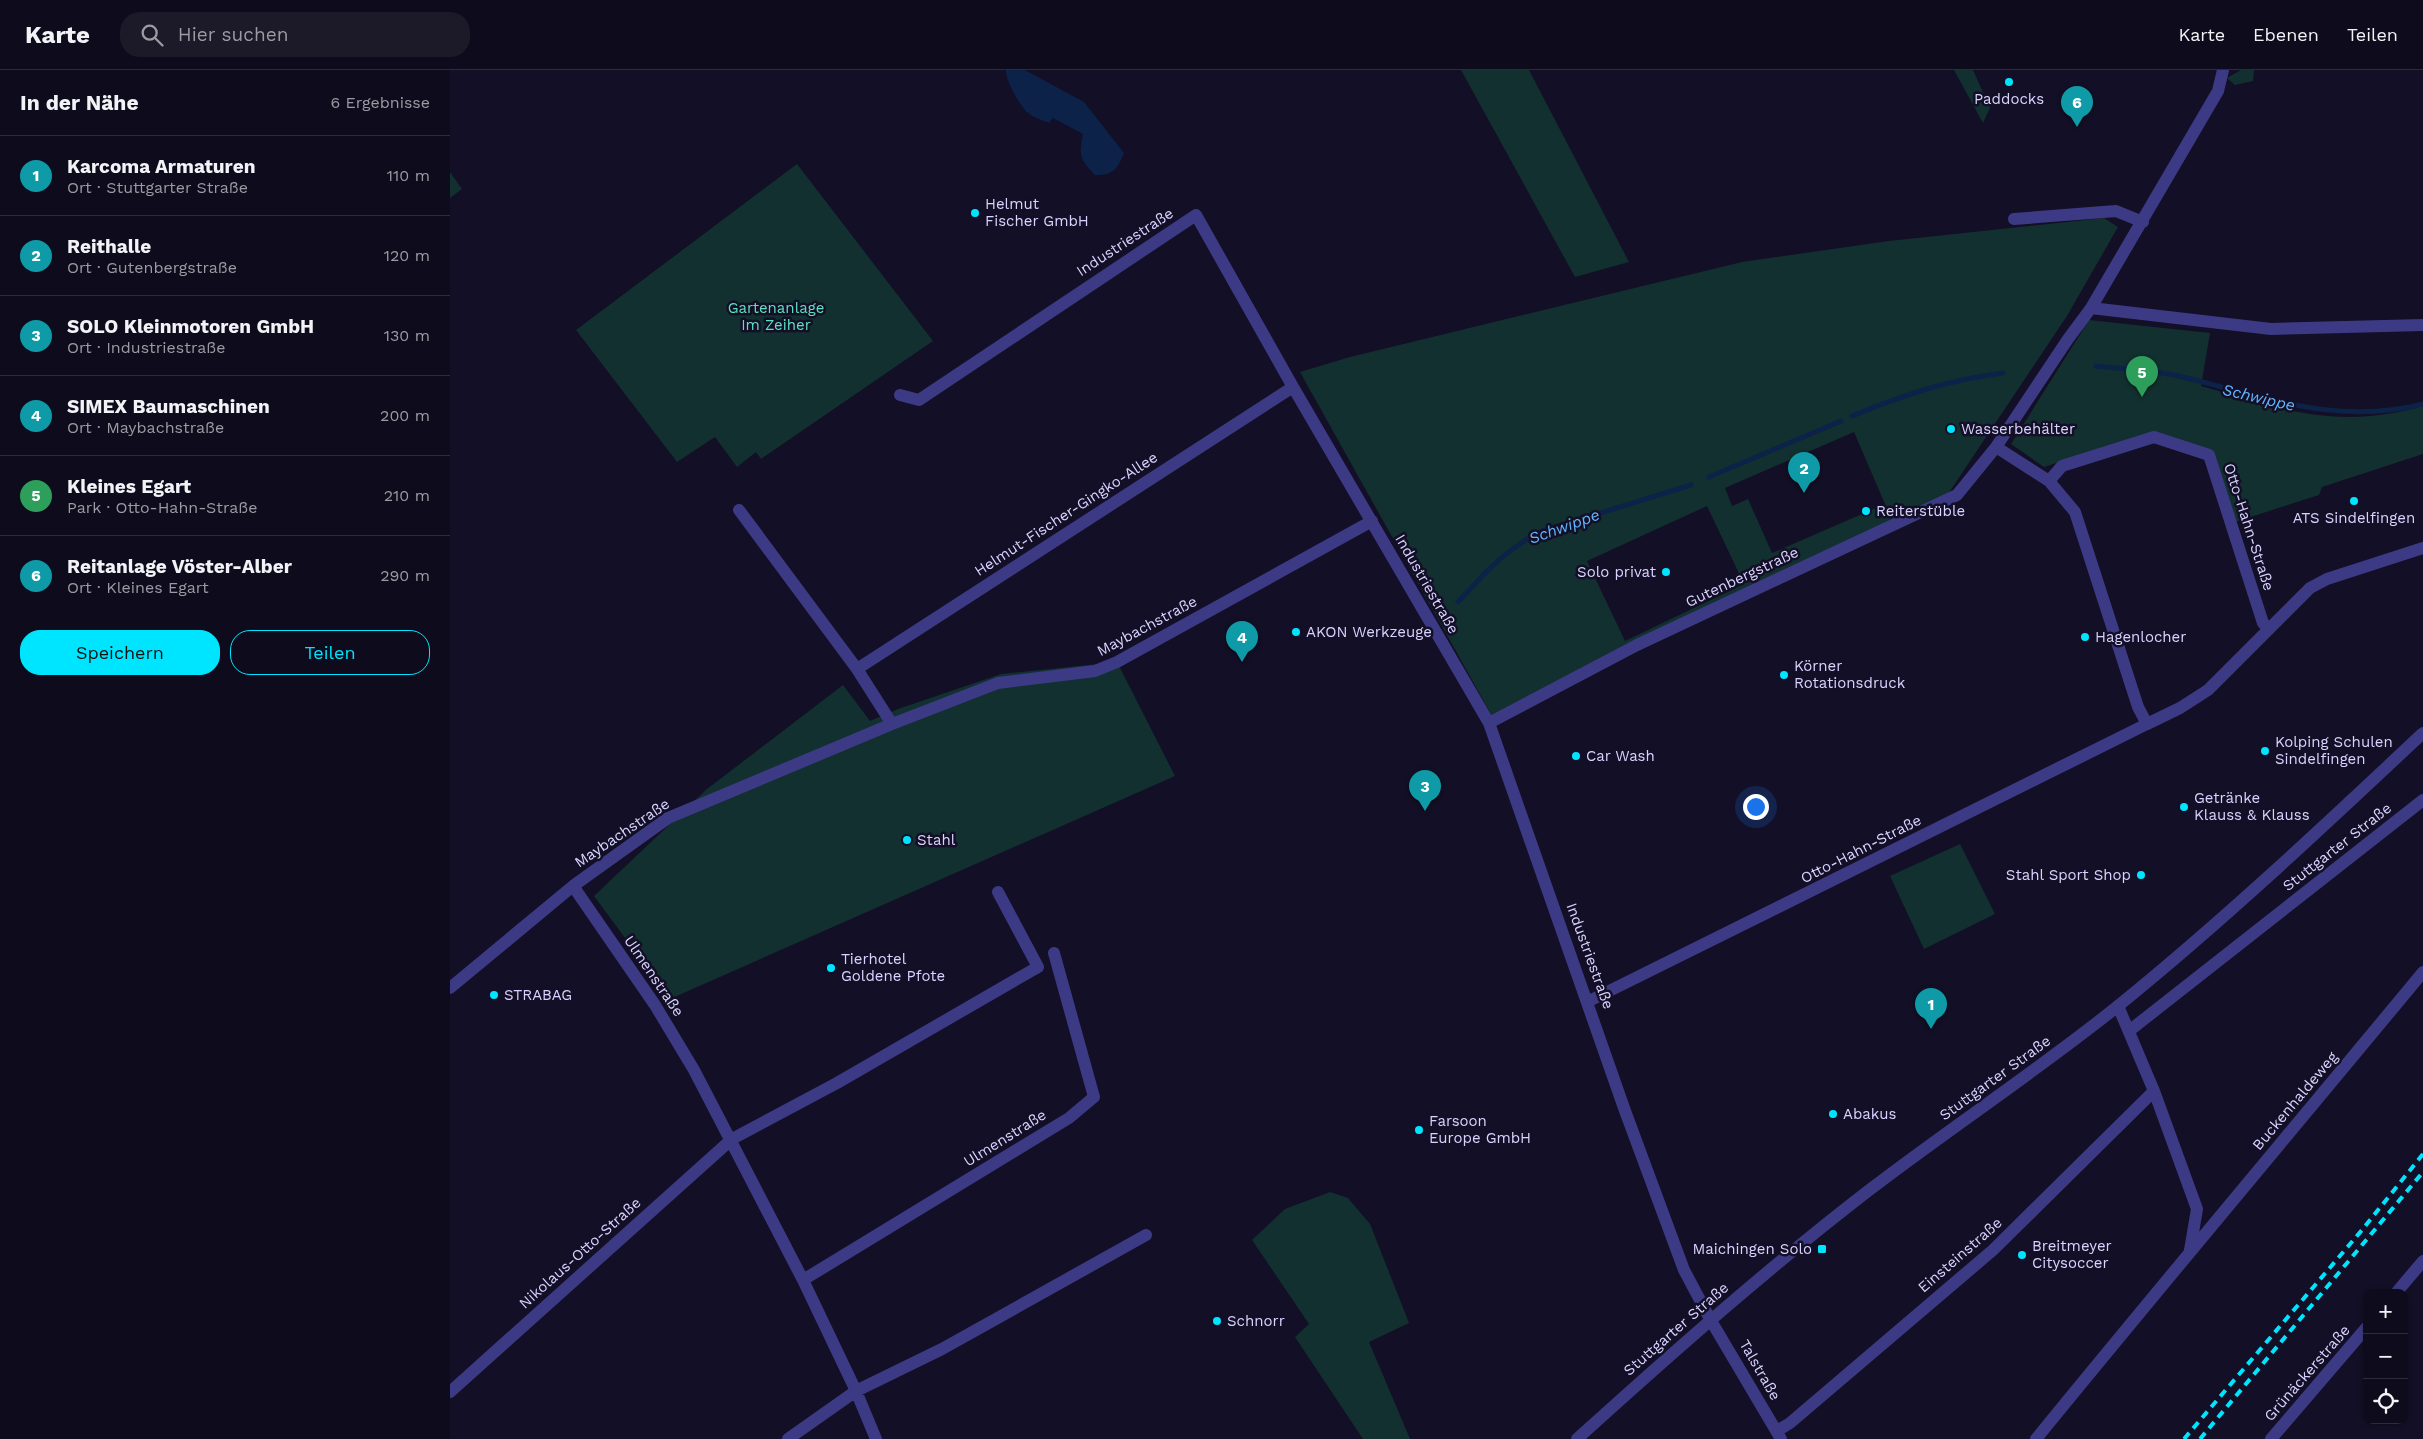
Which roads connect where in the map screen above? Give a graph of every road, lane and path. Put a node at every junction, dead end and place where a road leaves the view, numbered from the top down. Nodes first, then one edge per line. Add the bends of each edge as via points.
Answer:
1 (2223, 70) edge
2 (2014, 219) dead end
3 (2143, 222) junction
4 (2091, 308) junction
5 (2423, 325) edge
6 (1293, 387) junction
7 (900, 395) dead end
8 (1996, 447) junction
9 (2049, 482) junction
10 (739, 510) dead end
11 (1372, 521) junction
12 (2423, 548) edge
13 (2270, 629) junction
14 (858, 669) junction
15 (1489, 723) junction
16 (892, 724) junction
17 (2147, 724) junction
18 (2423, 733) edge
19 (2423, 800) edge
20 (573, 886) junction
21 (998, 892) dead end
22 (1054, 953) dead end
23 (2423, 972) edge
24 (450, 988) edge
25 (1588, 1001) junction
26 (2118, 1006) junction
27 (2129, 1031) junction
28 (2154, 1091) junction
29 (732, 1140) junction
30 (1146, 1234) dead end
31 (2190, 1250) junction
32 (2423, 1262) edge
33 (804, 1280) junction
34 (2399, 1289) edge
35 (1710, 1319) junction
36 (2363, 1332) edge
37 (856, 1391) junction
38 (450, 1392) edge
39 (1779, 1435) edge
40 (788, 1439) edge
41 (876, 1439) edge
42 (1578, 1439) edge
43 (2036, 1439) edge
44 (2271, 1439) edge

1 - 3 street, Gutenbergstraße via 2218,91
2 - 3 street via 2116,211
3 - 4 street, Gutenbergstraße
4 - 5 street via 2271,329
4 - 8 street, Gutenbergstraße
6 - 7 street, Industriestraße via 1196,215 919,400
6 - 11 street, Industriestraße
6 - 14 street, Helmut-Fischer-Gingko-Allee
8 - 9 street
8 - 15 street, Gutenbergstraße via 1957,495 1637,644
9 - 13 street, Otto-Hahn-Straße via 2062,466 2154,437 2209,455 2264,623
9 - 17 street via 2075,512 2138,707
10 - 14 street
11 - 15 street, Industriestraße
11 - 16 street, Maybachstraße via 1117,662 1095,671 998,683
12 - 13 street, Otto-Hahn-Straße via 2327,578 2310,588
13 - 17 street, Otto-Hahn-Straße via 2208,690
14 - 16 street
15 - 25 street, Industriestraße
16 - 20 street, Maybachstraße via 668,818
17 - 25 street, Otto-Hahn-Straße
18 - 26 street, Stuttgarter Straße via 2263,880
19 - 27 street, Stuttgarter Straße
20 - 24 street, Maybachstraße
20 - 29 street, Ulmenstraße via 655,1005
21 - 29 street via 1038,967
22 - 33 street, Ulmenstraße via 1094,1097 1069,1118
23 - 31 street, Buckenhaldeweg
25 - 35 street, Industriestraße via 1684,1270
26 - 27 street, Buckenhaldeweg
26 - 35 street, Stuttgarter Straße via 1866,1193
27 - 28 street, Buckenhaldeweg
28 - 31 street, Buckenhaldeweg via 2197,1209
28 - 39 street, Einsteinstraße via 1993,1250
29 - 33 street, Ulmenstraße
29 - 38 street, Nikolaus-Otto-Straße
30 - 37 street via 942,1348
31 - 43 street, Buckenhaldeweg
32 - 34 street
33 - 37 street, Ulmenstraße
35 - 39 street, Talstraße
35 - 42 street, Stuttgarter Straße
36 - 44 street, Grünäckerstraße
37 - 40 street
37 - 41 street, Ulmenstraße

